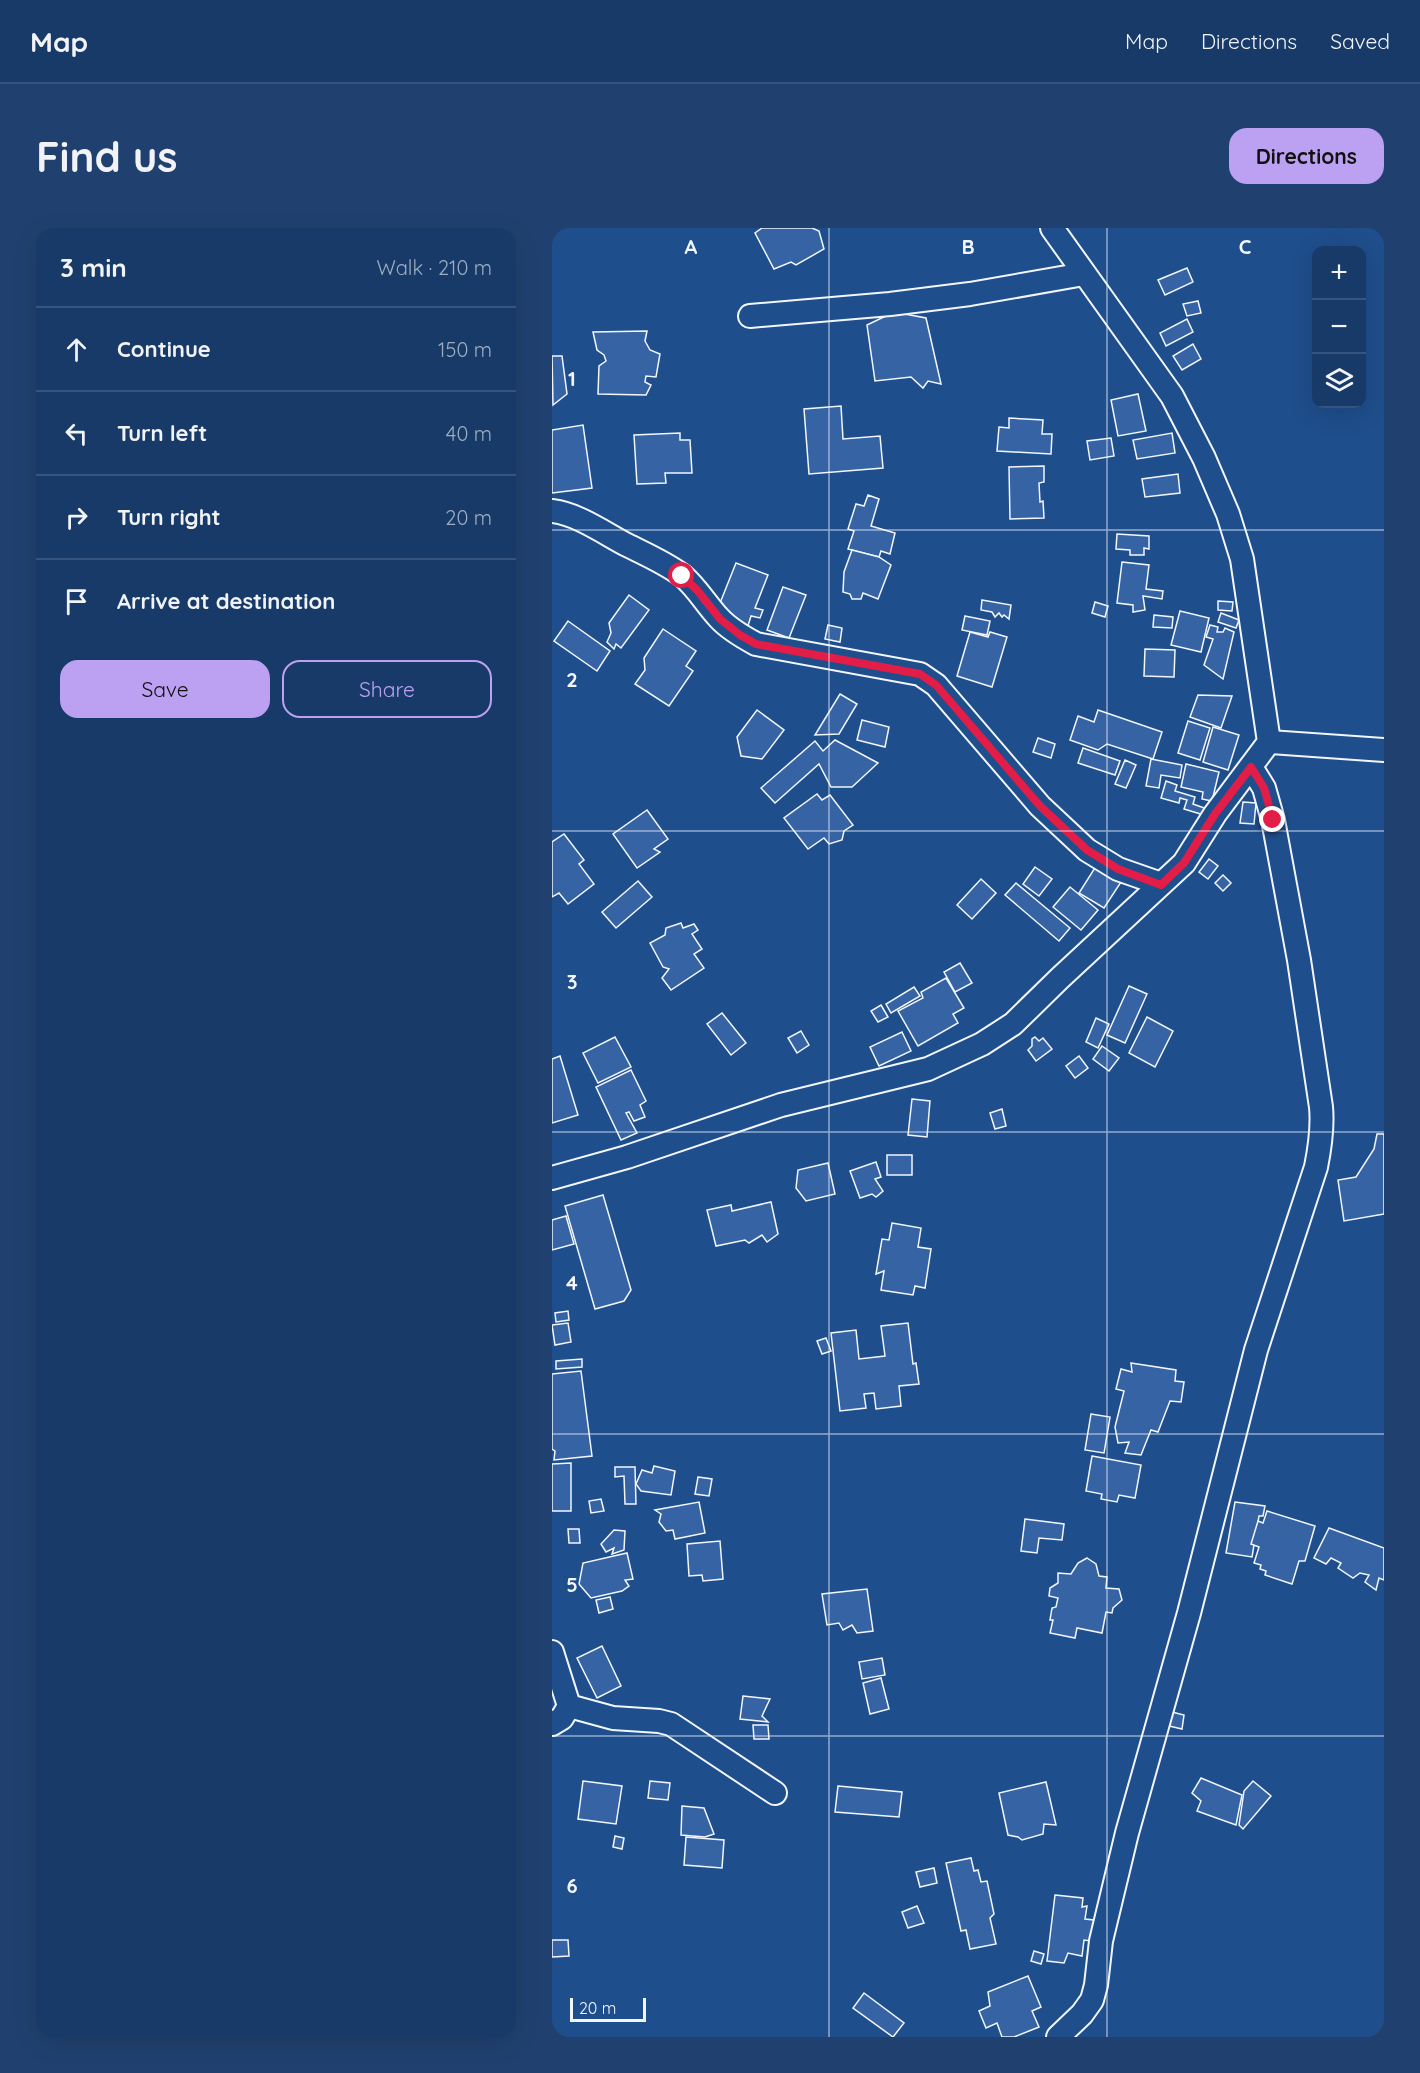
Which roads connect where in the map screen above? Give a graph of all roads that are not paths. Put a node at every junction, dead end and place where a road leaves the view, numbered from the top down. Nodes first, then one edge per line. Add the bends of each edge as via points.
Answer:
1 (1052, 228) edge
2 (1084, 274) junction
3 (750, 316) dead end
4 (552, 511) edge
5 (1269, 742) junction
6 (1384, 750) edge
7 (1251, 767) junction
8 (1161, 885) junction
9 (552, 1178) edge
10 (552, 1652) edge
11 (569, 1707) junction
12 (552, 1724) edge
13 (776, 1793) dead end
14 (1058, 2037) edge

1 - 2 street
2 - 3 street via 970,294
2 - 5 street via 1172,396 1228,514 1242,559
4 - 8 street via 581,521 672,569 697,590 720,619 756,644 920,674 936,685 1040,806 1087,850 1118,869
5 - 6 street
5 - 7 street
7 - 8 street via 1184,863
7 - 14 street via 1264,788 1273,820 1299,960 1321,1107 1321,1144 1256,1350 1189,1613 1127,1833 1101,1941 1092,2000
8 - 9 street via 1013,1024 982,1044 928,1069 781,1105
10 - 11 street
11 - 12 street
11 - 13 street via 613,1718 671,1724

